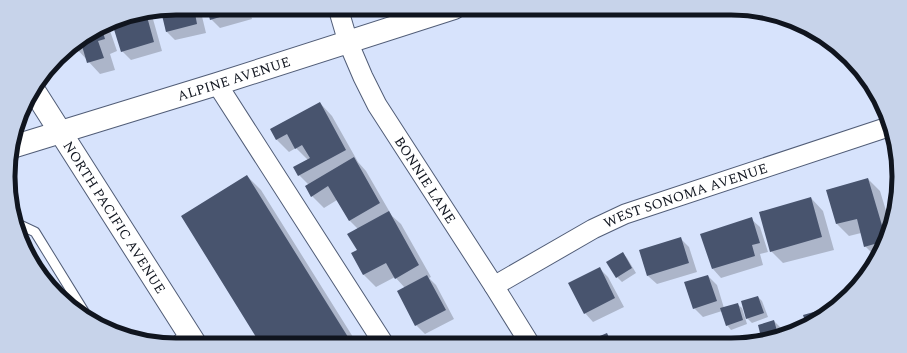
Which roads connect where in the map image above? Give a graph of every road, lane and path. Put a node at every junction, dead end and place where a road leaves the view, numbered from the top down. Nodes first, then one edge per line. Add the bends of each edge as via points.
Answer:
1 (340, 15) edge
2 (432, 15) edge
3 (348, 42) junction
4 (217, 84) junction
5 (37, 96) edge
6 (884, 128) edge
7 (61, 132) junction
8 (18, 145) edge
9 (24, 227) edge
10 (494, 286) junction
11 (81, 307) edge
12 (183, 338) edge
13 (380, 338) edge
14 (526, 338) edge

1 - 3 street, BONNIE LANE
2 - 3 street, ALPINE AVENUE
3 - 4 street, ALPINE AVENUE
3 - 10 street, BONNIE LANE via 377,105
4 - 7 street, ALPINE AVENUE
4 - 13 street
5 - 7 street, NORTH PACIFIC AVENUE
6 - 10 street, WEST SONOMA AVENUE via 625,214 593,229
7 - 8 street, ALPINE AVENUE
7 - 12 street, NORTH PACIFIC AVENUE
9 - 11 lane via 35,232
10 - 14 street, BONNIE LANE

